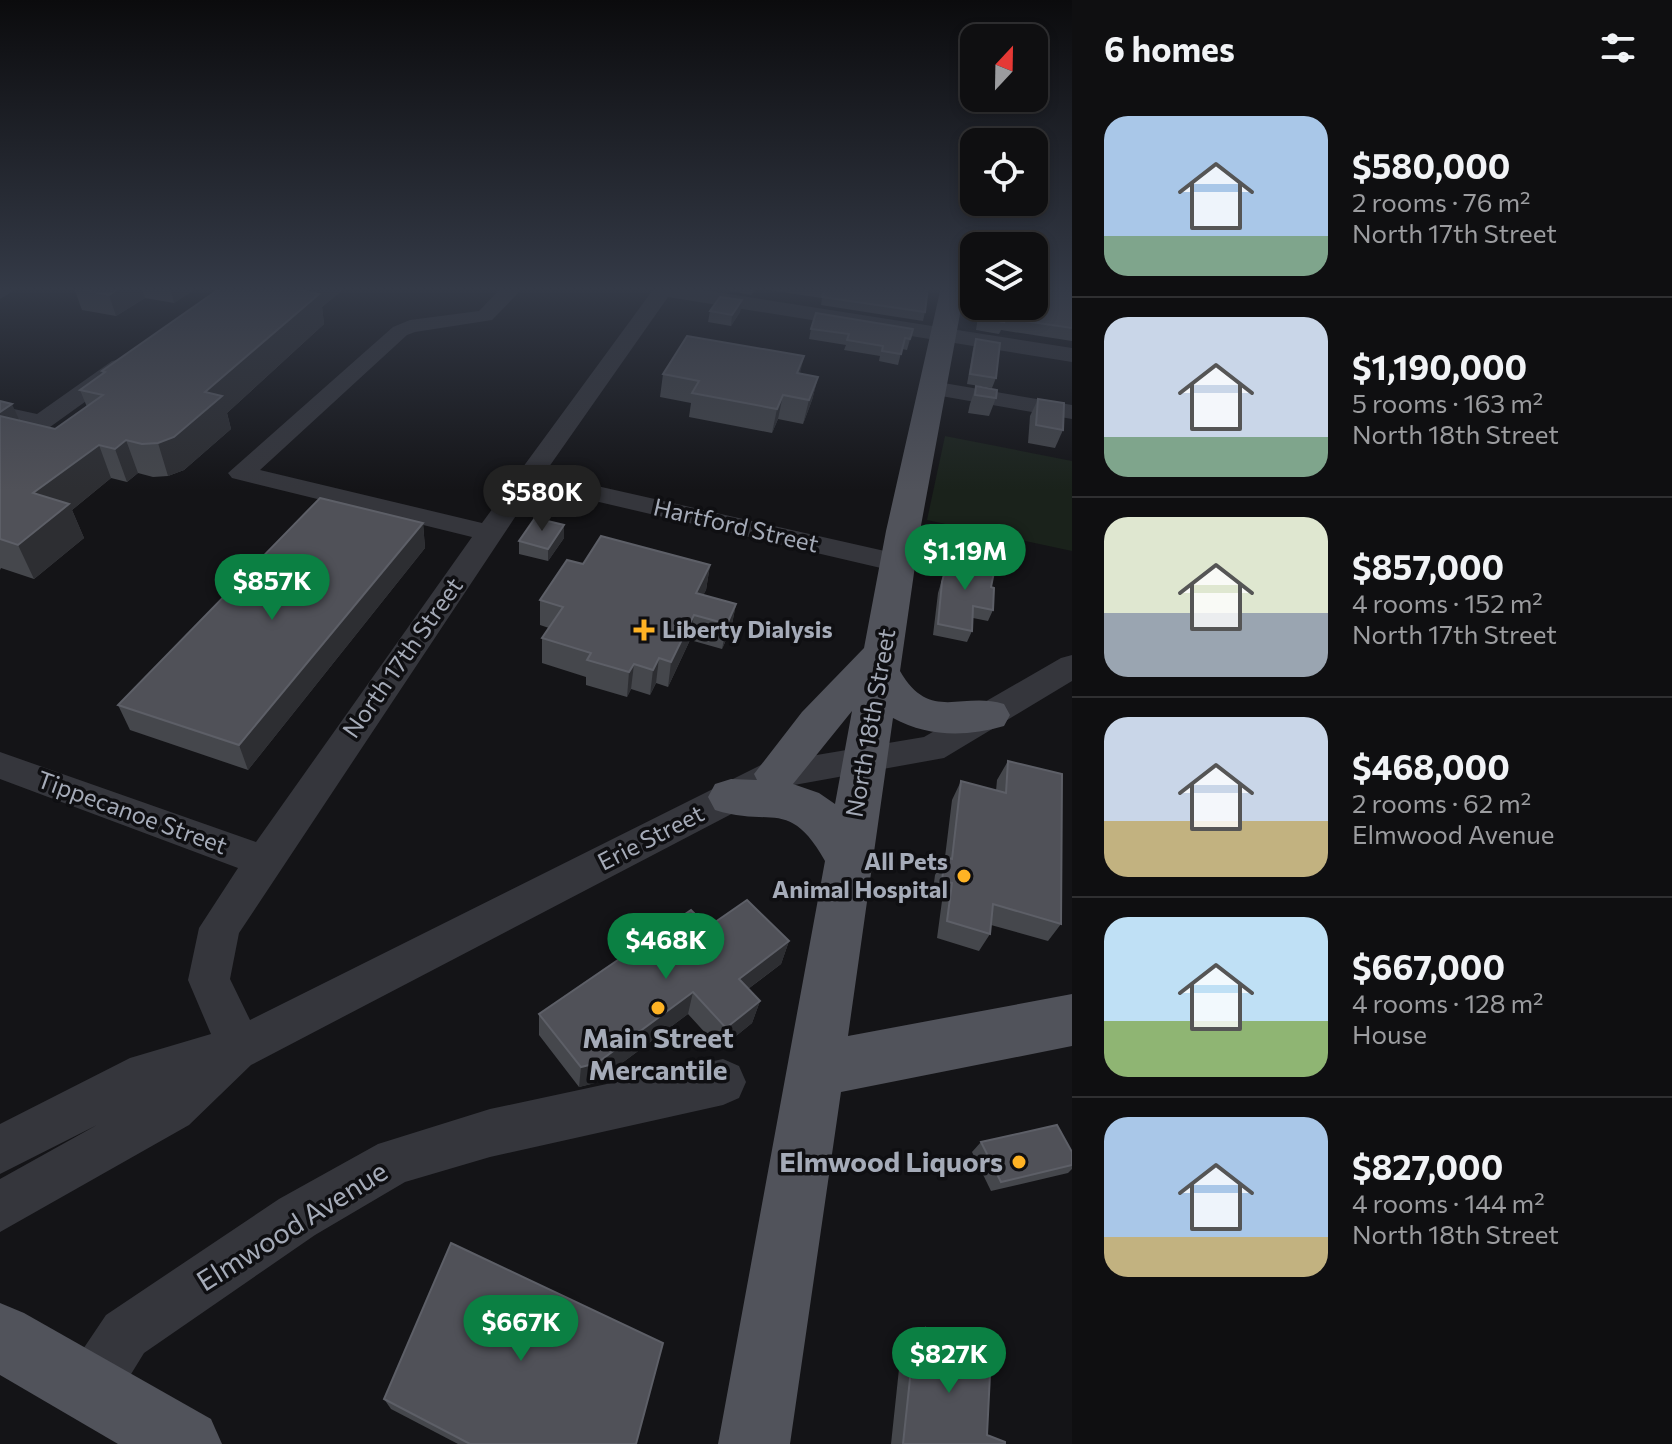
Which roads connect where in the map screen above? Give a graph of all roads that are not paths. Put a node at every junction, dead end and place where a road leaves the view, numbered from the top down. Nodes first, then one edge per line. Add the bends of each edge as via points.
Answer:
1 (374, 354) edge
2 (617, 354) edge
3 (940, 354) edge
4 (137, 355) edge
5 (932, 388) junction
6 (1072, 412) edge
7 (0, 413) edge
8 (528, 478) junction
9 (489, 533) junction
10 (898, 563) junction
11 (882, 661) junction
12 (1072, 666) edge
13 (989, 715) junction
14 (865, 759) junction
15 (0, 765) edge
16 (776, 774) junction
17 (731, 797) junction
18 (848, 858) junction
19 (263, 861) junction
20 (1072, 1020) edge
21 (240, 1048) junction
22 (818, 1069) junction
23 (723, 1082) dead end
24 (0, 1150) edge
25 (0, 1207) edge
26 (0, 1337) edge
27 (89, 1390) junction
28 (186, 1444) edge
29 (754, 1444) edge

1 - 9 street via 241,473
2 - 8 street, North 17th Street
3 - 5 main road, North 18th Street
4 - 7 street via 41,422
5 - 6 street
5 - 10 main road, North 18th Street
8 - 9 street, North 17th Street
8 - 10 street, Hartford Street
9 - 19 street, North 17th Street
10 - 11 main road, North 18th Street
11 - 13 main road via 897,699 915,711 954,721
11 - 14 main road, North 18th Street
11 - 16 main road via 817,723
12 - 13 street, Erie Street
13 - 14 street, Erie Street via 932,749
14 - 16 street, Erie Street
14 - 18 main road, North 18th Street
15 - 19 street, Tippecanoe Street
16 - 17 street, Erie Street
17 - 18 main road via 780,798 798,804 822,818
17 - 21 street, Erie Street
18 - 22 main road, North 18th Street
19 - 21 street, North 17th Street via 219,928 209,980
20 - 22 main road
21 - 24 street, Erie Street via 146,1074
21 - 25 street, Erie Street via 172,1108
22 - 29 main road, North 18th Street
23 - 27 street, Elmwood Avenue via 490,1133 395,1161 297,1217 125,1334
26 - 27 main road
27 - 28 main road

